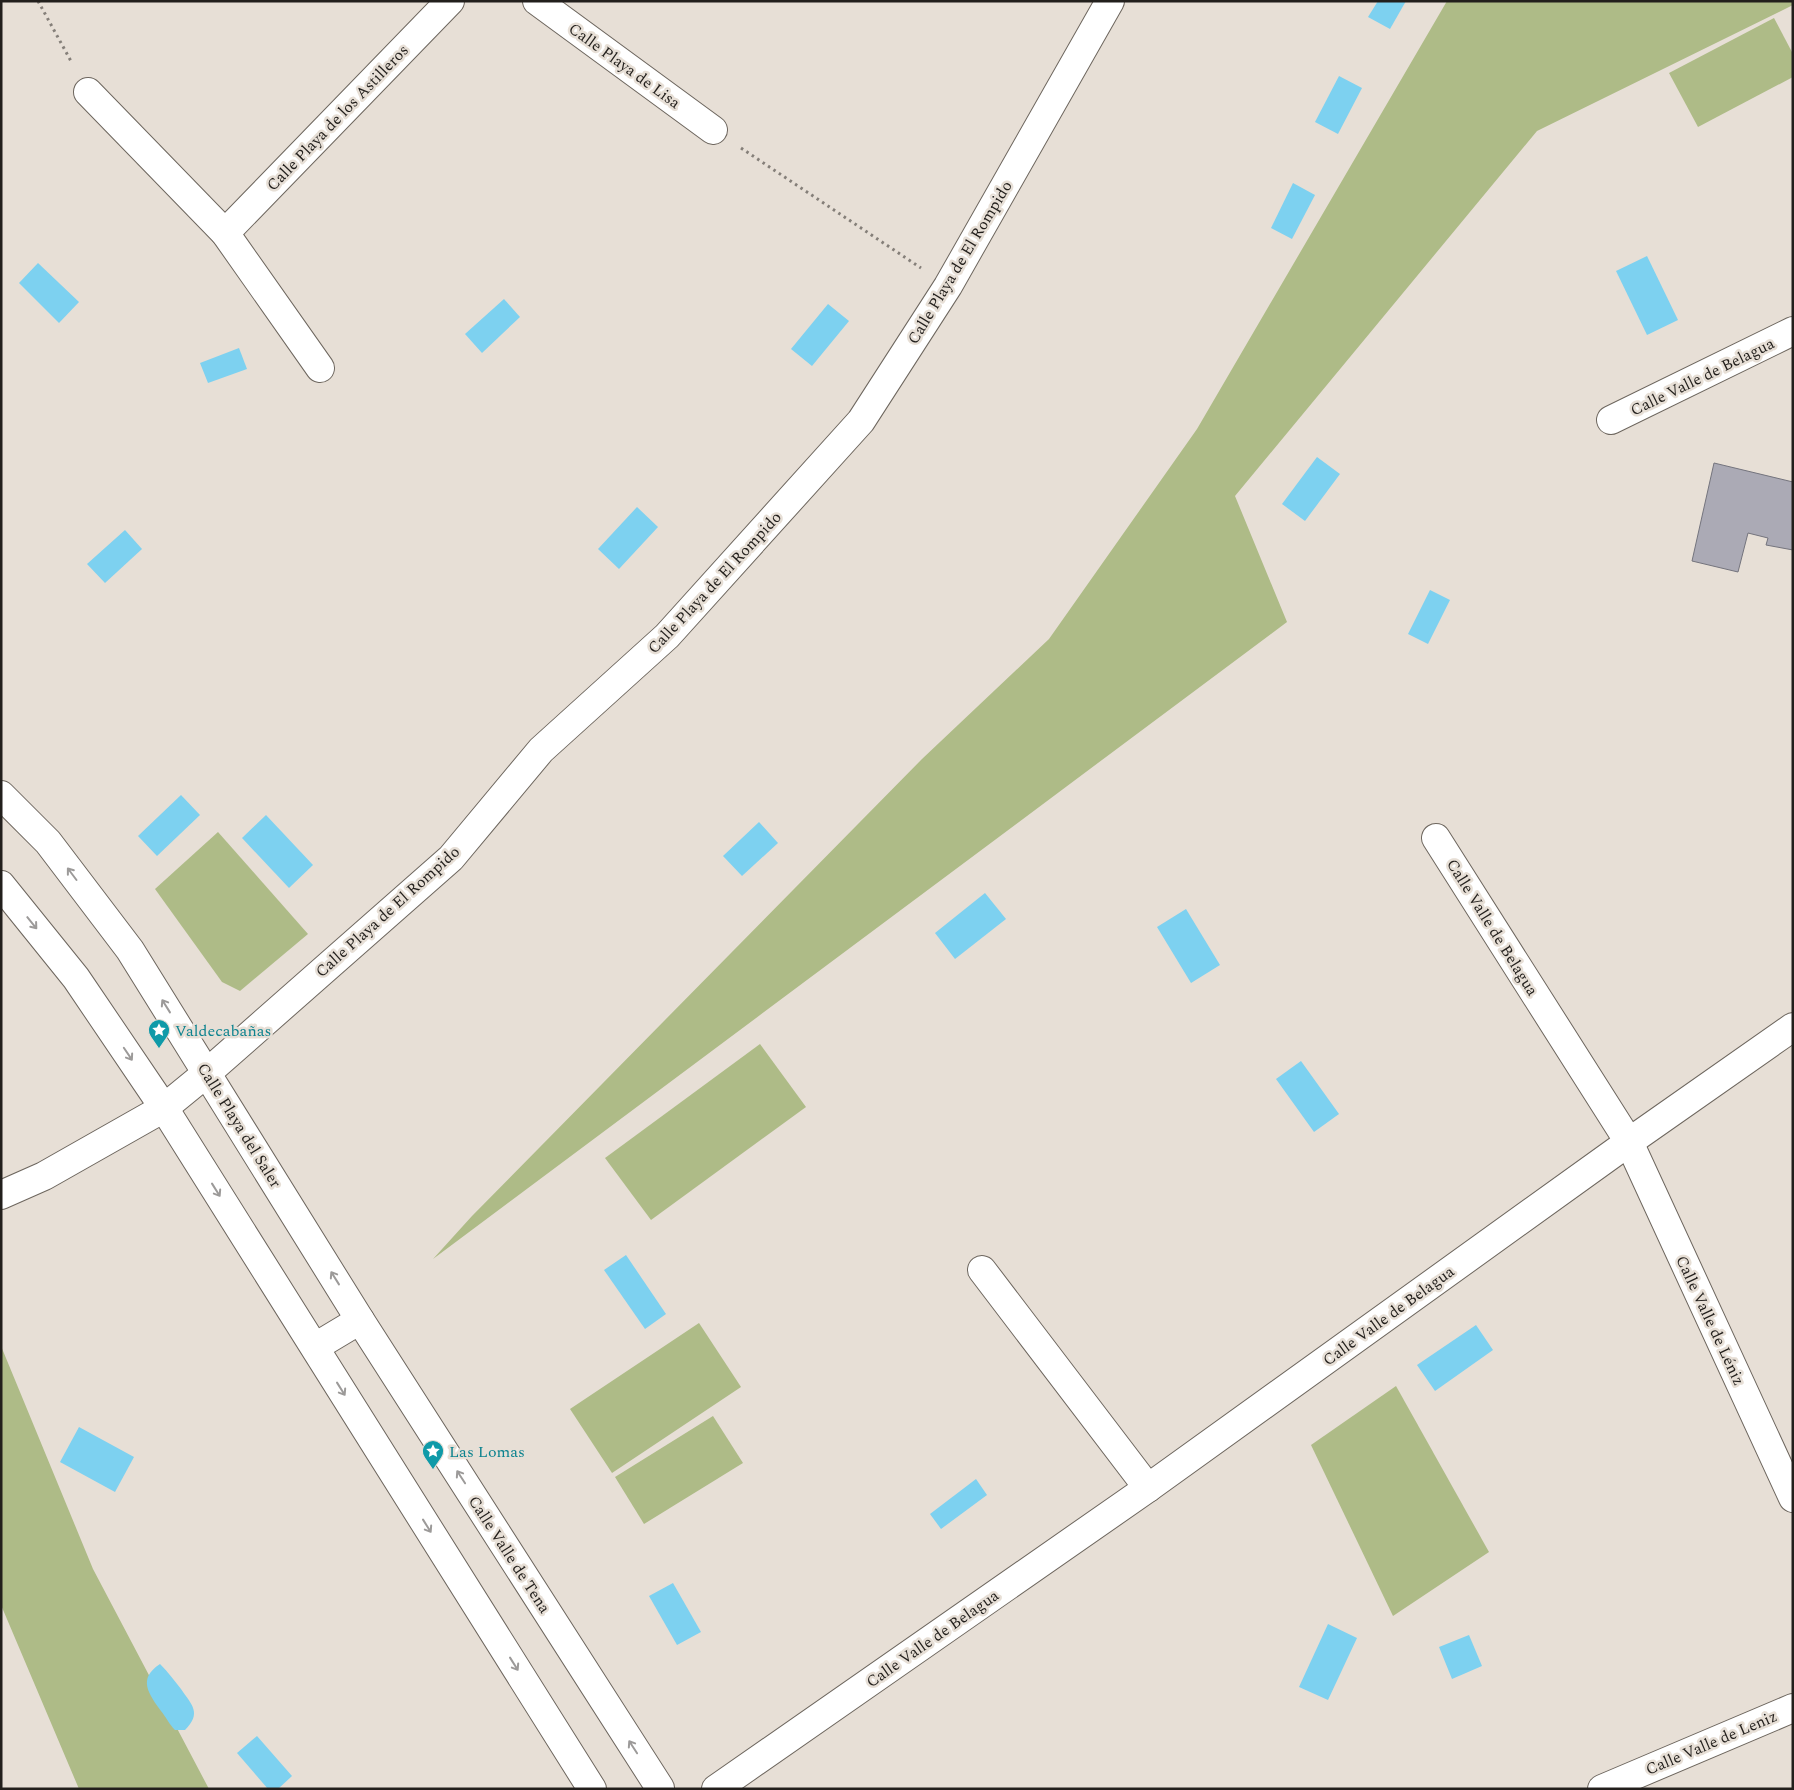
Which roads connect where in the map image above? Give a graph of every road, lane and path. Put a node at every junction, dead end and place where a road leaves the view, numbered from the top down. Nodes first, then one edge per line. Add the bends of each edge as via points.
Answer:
1 (38, 1) edge
2 (450, 1) edge
3 (537, 1) edge
4 (1110, 1) edge
5 (88, 92) joint
6 (713, 130) joint
7 (225, 233) junction
8 (948, 286) junction
9 (1793, 331) edge
10 (320, 368) dead end
11 (1610, 420) dead end
12 (1, 795) edge
13 (1436, 838) dead end
14 (1, 885) edge
15 (1793, 1027) edge
16 (208, 1072) junction
17 (164, 1108) junction
18 (1629, 1142) junction
19 (1, 1195) edge
20 (982, 1270) dead end
21 (360, 1320) junction
22 (315, 1347) junction
23 (1148, 1488) junction
24 (1793, 1498) edge
25 (1793, 1708) edge
26 (660, 1788) edge
27 (592, 1789) edge
28 (716, 1789) edge
29 (1602, 1789) edge

1 - 5 path
2 - 7 street, Calle Playa de los Astilleros
3 - 6 street, Calle Playa de Lisa
4 - 8 street, Calle Playa de El Rompido
5 - 7 street
6 - 8 path
7 - 10 street
8 - 16 street, Calle Playa de El Rompido via 861,421 667,636 541,750 451,858
9 - 11 street, Calle Valle de Belagua
16 -> 12 street, Calle Playa del Saler via 130,950 48,842
13 - 18 street, Calle Valle de Belagua
14 -> 17 street via 76,978
15 - 18 street, Calle Valle de Belagua
16 - 17 street, Calle Playa de El Rompido
21 -> 16 street, Calle Playa del Saler
17 - 19 street, Calle Playa de El Rompido via 44,1176
17 -> 22 street
18 - 23 street, Calle Valle de Belagua
18 - 24 street, Calle Valle de Léniz
20 - 23 street
21 - 22 street
26 -> 21 street, Calle Valle de Tena
22 -> 27 street
23 - 28 street, Calle Valle de Belagua
25 - 29 street, Calle Valle de Leniz

